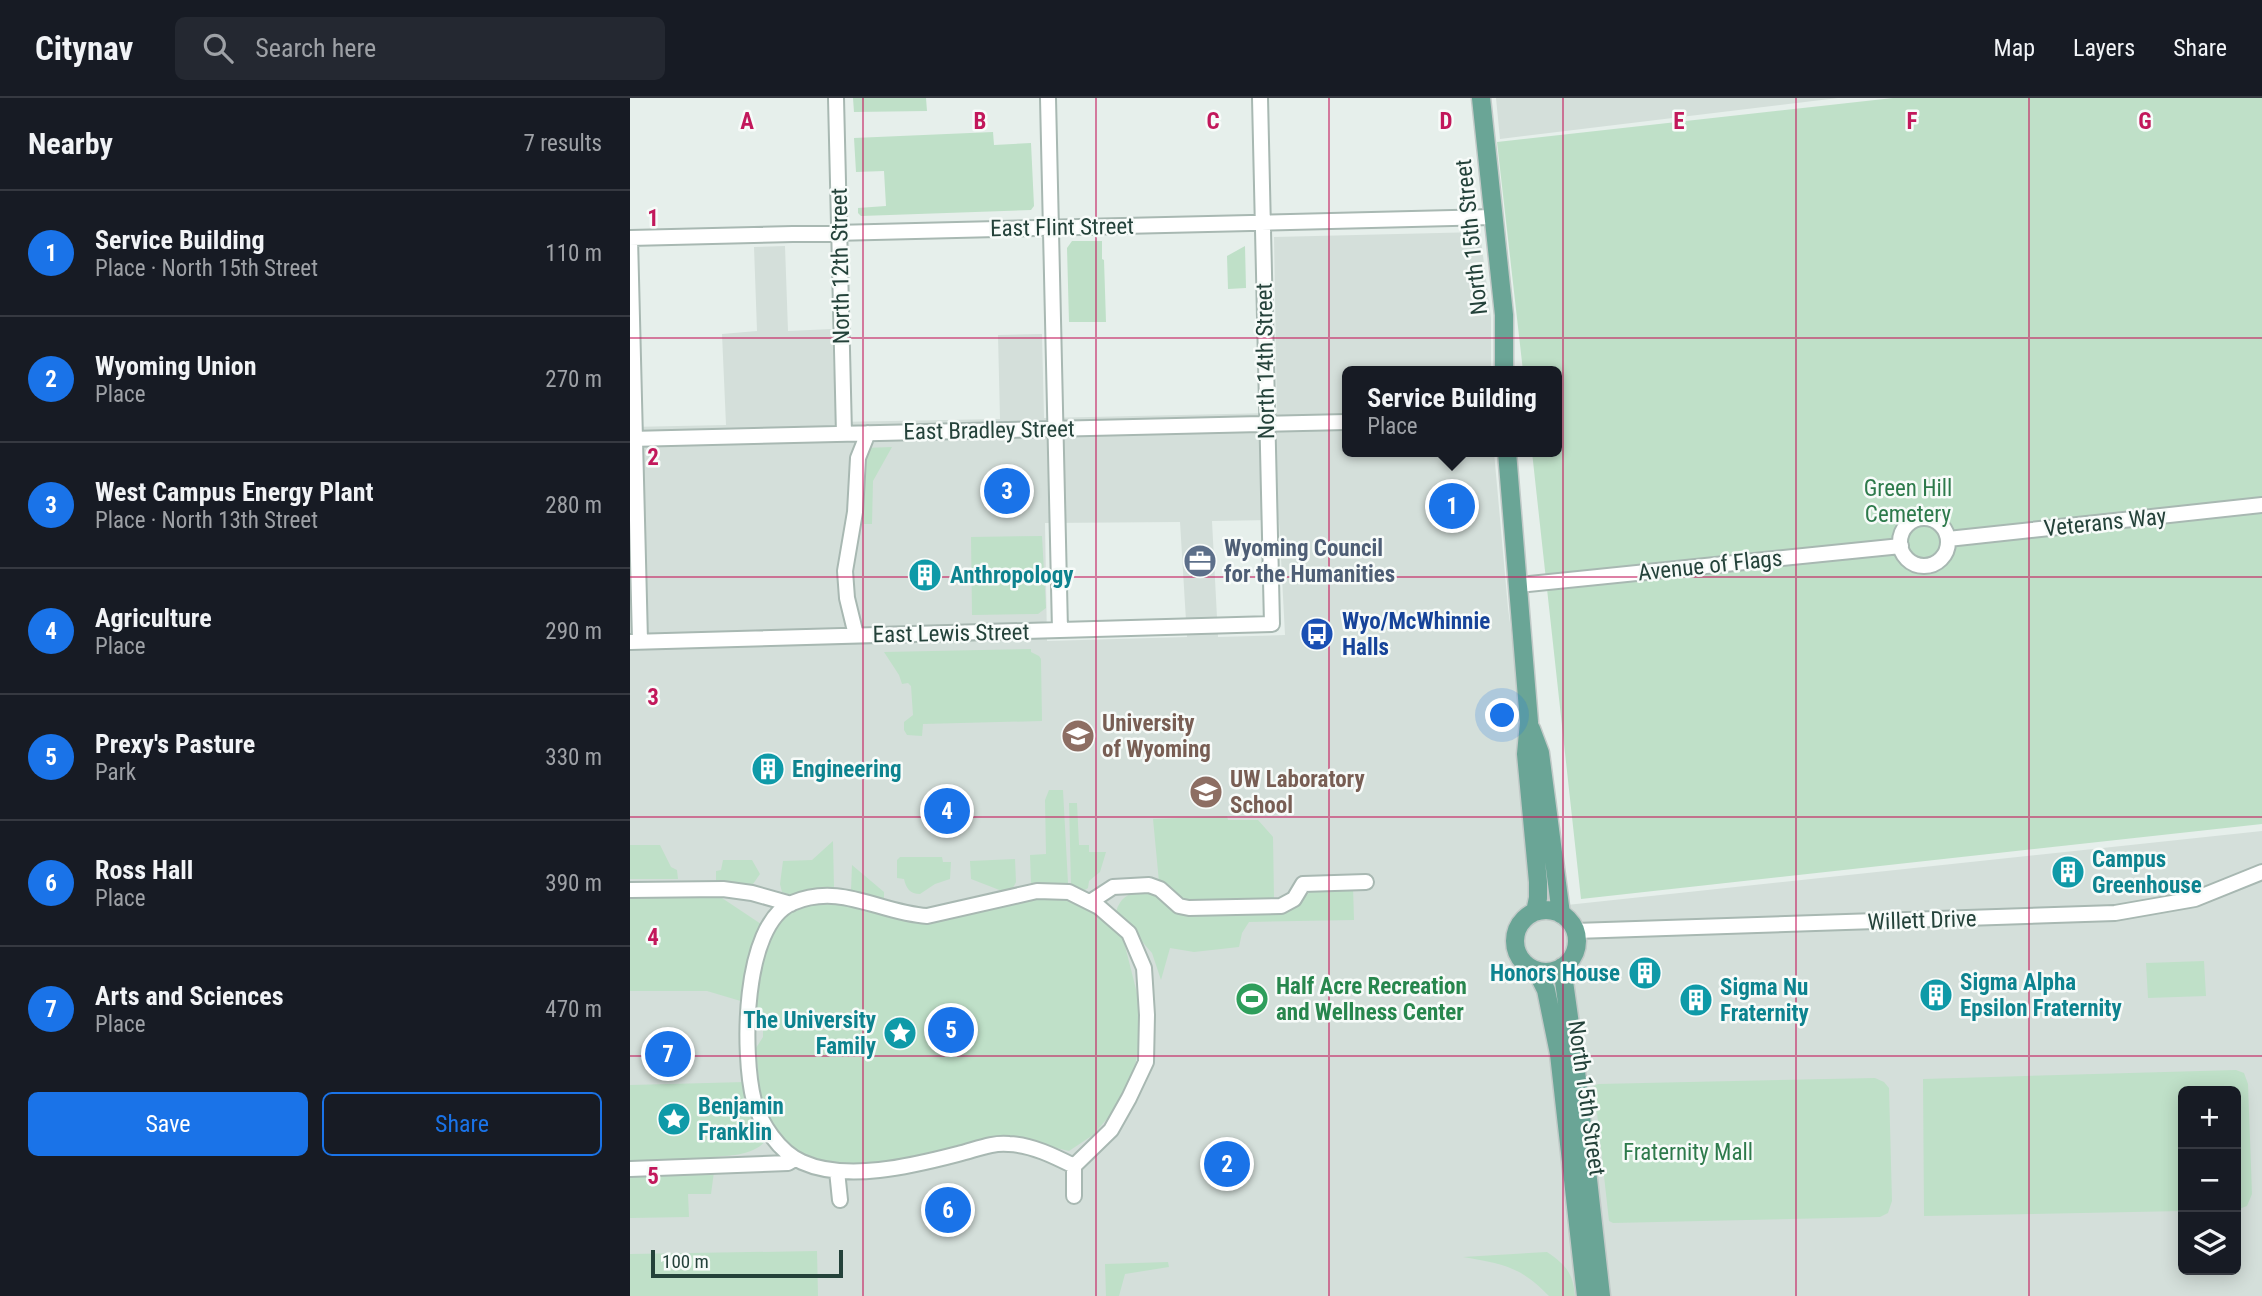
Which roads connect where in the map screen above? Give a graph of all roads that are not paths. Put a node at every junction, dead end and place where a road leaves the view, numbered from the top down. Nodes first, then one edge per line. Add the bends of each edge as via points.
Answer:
1 (835, 98) edge
2 (1048, 98) edge
3 (1259, 98) edge
4 (1482, 98) edge
5 (1493, 216) junction
6 (1262, 222) junction
7 (1051, 228) junction
8 (839, 233) junction
9 (630, 238) edge
10 (1504, 366) edge
11 (1342, 422) edge
12 (1266, 424) junction
13 (1056, 429) junction
14 (868, 433) junction
15 (844, 434) junction
16 (632, 439) edge
17 (1507, 457) edge
18 (2262, 505) edge
19 (1948, 539) junction
20 (1901, 545) junction
21 (1519, 584) junction
22 (1272, 624) joint
23 (1060, 630) junction
24 (856, 635) junction
25 (635, 641) edge
26 (1529, 722) junction
27 (2262, 872) edge
28 (1366, 882) dead end
29 (630, 890) edge
30 (1090, 902) junction
31 (791, 904) junction
32 (1535, 912) junction
33 (1561, 914) junction
34 (1575, 931) junction
35 (1562, 967) junction
36 (1536, 970) junction
37 (795, 1159) junction
38 (1074, 1166) junction
39 (630, 1169) edge
40 (837, 1171) junction
41 (1074, 1196) dead end
42 (840, 1200) dead end
43 (1588, 1236) junction
44 (1586, 1296) edge
45 (1601, 1296) edge

1 - 8 street, North 12th Street
2 - 7 street
3 - 6 street, North 14th Street
4 - 5 main road, North 15th Street
5 - 6 street, East Flint Street
5 - 10 main road, North 15th Street via 1504,315
6 - 7 street, East Flint Street
6 - 12 street, North 14th Street
7 - 8 street, East Flint Street
7 - 13 street
8 - 9 street, East Flint Street
8 - 15 street, North 12th Street
9 - 16 street
11 - 12 street, East Bradley Street
12 - 13 street, East Bradley Street
12 - 22 street, North 14th Street
13 - 14 street, East Bradley Street
13 - 23 street
14 - 15 street, East Bradley Street
14 - 24 street via 858,458 845,571
15 - 16 street, East Bradley Street
16 - 25 street
17 - 21 main road
18 - 19 street, Veterans Way
19 - 20 street via 1945,554 1927,565 1907,559
19 - 20 street via 1943,527 1925,518 1902,532
20 - 21 street, Avenue of Flags
21 - 26 main road
22 - 23 street, East Lewis Street
23 - 24 street, East Lewis Street
24 - 25 street, East Lewis Street
26 - 32 main road via 1526,754 1538,882
26 - 33 main road via 1540,753
27 - 34 street, Willett Drive via 2185,901 2115,913
28 - 30 street via 1303,884 1294,899 1281,906 1189,908 1149,885 1113,887
29 - 31 street via 723,889
30 - 31 street via 1069,892 1037,891 927,916 841,895
30 - 38 street via 1129,933 1144,968 1146,1062 1111,1130
31 - 37 street via 775,914 757,955 749,998 748,1054 755,1102 767,1130
32 - 33 main road
32 - 36 main road, North 15th Street via 1523,920 1515,940 1522,960
33 - 34 main road
34 - 35 main road via 1576,949
35 - 36 main road
35 - 43 main road, North 15th Street
36 - 43 main road, North 15th Street via 1546,990 1559,1054
37 - 39 street via 788,1163
37 - 40 street
38 - 40 street via 1010,1143 928,1162
38 - 41 street
40 - 42 street
43 - 44 main road
43 - 45 main road

